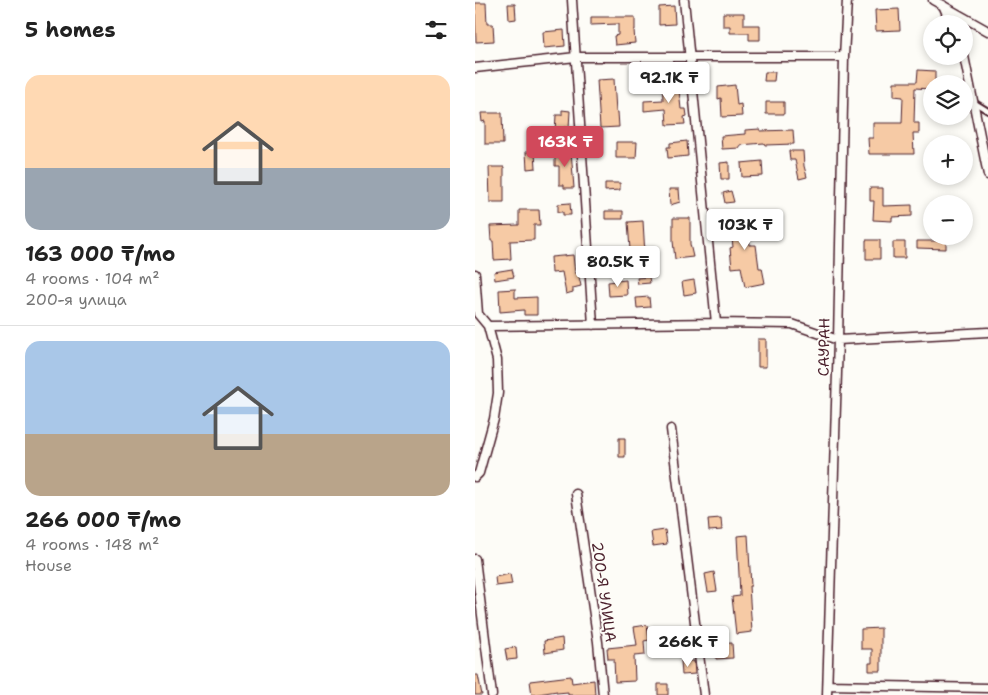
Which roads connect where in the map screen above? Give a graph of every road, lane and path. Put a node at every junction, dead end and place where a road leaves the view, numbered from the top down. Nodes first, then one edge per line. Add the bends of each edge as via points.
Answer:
1 (572, 0) edge
2 (684, 0) edge
3 (847, 0) edge
4 (933, 0) edge
5 (943, 5) junction
6 (947, 15) edge
7 (988, 31) edge
8 (844, 56) junction
9 (576, 57) junction
10 (690, 57) junction
11 (965, 65) edge
12 (475, 68) edge
13 (974, 103) junction
14 (988, 111) edge
15 (988, 175) edge
16 (475, 274) edge
17 (716, 323) junction
18 (593, 325) junction
19 (488, 326) junction
20 (988, 332) edge
21 (838, 340) junction
22 (671, 429) dead end
23 (475, 477) edge
24 (575, 494) dead end
25 (475, 559) edge
26 (828, 685) junction
27 (988, 688) edge
28 (492, 695) edge
29 (603, 695) edge
30 (704, 695) edge
31 (827, 695) edge

1 - 9 street
2 - 10 street
3 - 8 street, САУРАН
4 - 5 street
5 - 6 street
5 - 7 street
8 - 10 street
8 - 21 street, САУРАН
9 - 10 street
9 - 12 street
9 - 18 street
10 - 17 street
11 - 13 street
13 - 14 lane
13 - 15 street
16 - 19 street via 478,314
17 - 18 street
17 - 21 street via 793,324
18 - 19 street
19 - 23 street via 497,360 498,393 494,419 479,473
20 - 21 street
21 - 26 street, САУРАН
22 - 30 street
24 - 29 street, 200-Я УЛИЦА
25 - 28 street
26 - 27 street
26 - 31 street, САУРАН

